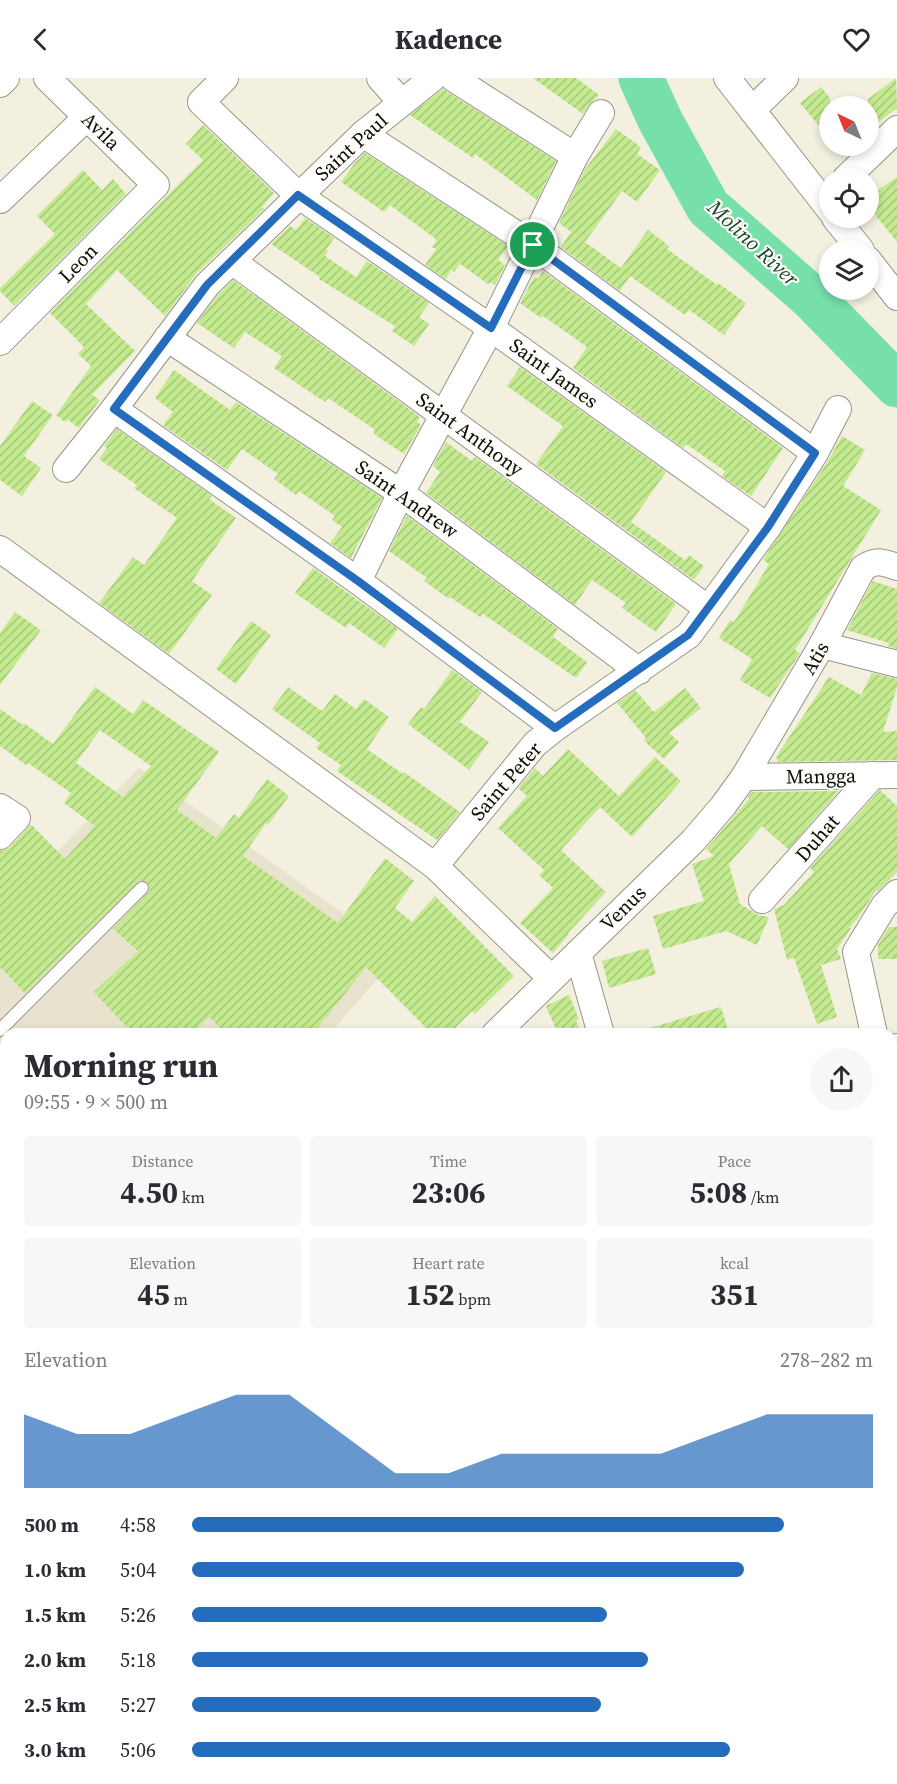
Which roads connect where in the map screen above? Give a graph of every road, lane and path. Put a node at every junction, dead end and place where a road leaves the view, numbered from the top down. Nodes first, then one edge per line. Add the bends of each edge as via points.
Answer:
1 (6, 78) edge
2 (46, 78) edge
3 (225, 78) edge
4 (380, 78) edge
5 (433, 78) edge
6 (453, 78) edge
7 (727, 78) edge
8 (786, 78) edge
9 (0, 84) edge
10 (401, 102) junction
11 (752, 110) junction
12 (601, 113) dead end
13 (87, 117) junction
14 (897, 129) edge
15 (363, 134) junction
16 (575, 156) junction
17 (856, 168) edge
18 (156, 185) joint
19 (819, 194) edge
20 (298, 195) junction
21 (0, 200) edge
22 (533, 245) junction
23 (232, 261) junction
24 (879, 272) edge
25 (894, 288) edge
26 (491, 328) junction
27 (167, 338) junction
28 (0, 342) edge
29 (114, 409) junction
30 (838, 409) dead end
31 (444, 415) junction
32 (815, 453) junction
33 (66, 469) dead end
34 (401, 493) junction
35 (768, 527) junction
36 (0, 549) edge
37 (897, 567) edge
38 (358, 581) junction
39 (707, 608) junction
40 (822, 645) junction
41 (897, 664) edge
42 (639, 671) junction
43 (555, 728) junction
44 (885, 775) edge
45 (744, 777) junction
46 (435, 866) junction
47 (142, 888) dead end
48 (762, 900) dead end
49 (893, 903) edge
50 (578, 953) junction
51 (550, 978) junction
52 (2, 1028) edge
53 (501, 1028) edge
54 (599, 1028) edge
55 (873, 1028) edge

1 - 9 street
2 - 13 street, Avila
3 - 20 street, Saint James via 201,102
4 - 10 street
5 - 10 street, Saint Paul
6 - 16 street
7 - 11 street
8 - 11 street
10 - 15 street, Saint Paul
11 - 19 street
12 - 16 street
13 - 18 street, Avila
13 - 21 street
14 - 17 street
15 - 20 street, Saint Paul
15 - 22 street
16 - 22 street
18 - 28 street, Leon
20 - 23 street, Saint Paul
20 - 26 street, Saint James
22 - 26 street
22 - 32 street
23 - 27 street, Saint Paul via 207,285
23 - 31 street, Saint Anthony
24 - 25 street
26 - 31 street
26 - 35 street, Saint James
27 - 29 street, Saint Paul
27 - 34 street, Saint Andrew
29 - 33 street, Saint Paul
29 - 38 street
30 - 32 street, Saint Peter
31 - 34 street
31 - 39 street, Saint Anthony
32 - 35 street, Saint Peter
34 - 38 street
34 - 42 street, Saint Andrew
35 - 39 street, Saint Peter
36 - 46 street
37 - 40 street, Atis via 872,562 863,568
38 - 43 street
39 - 42 street, Saint Peter via 688,635
40 - 41 street
40 - 45 street, Atis
42 - 43 street, Saint Peter
43 - 46 street, Saint Peter via 536,744
44 - 45 street, Mangga
44 - 48 street, Duhat
45 - 50 street, Venus via 693,841
46 - 51 street
47 - 52 lane
49 - 55 street via 856,952
50 - 51 street, Venus
50 - 54 street
51 - 53 street, Venus

